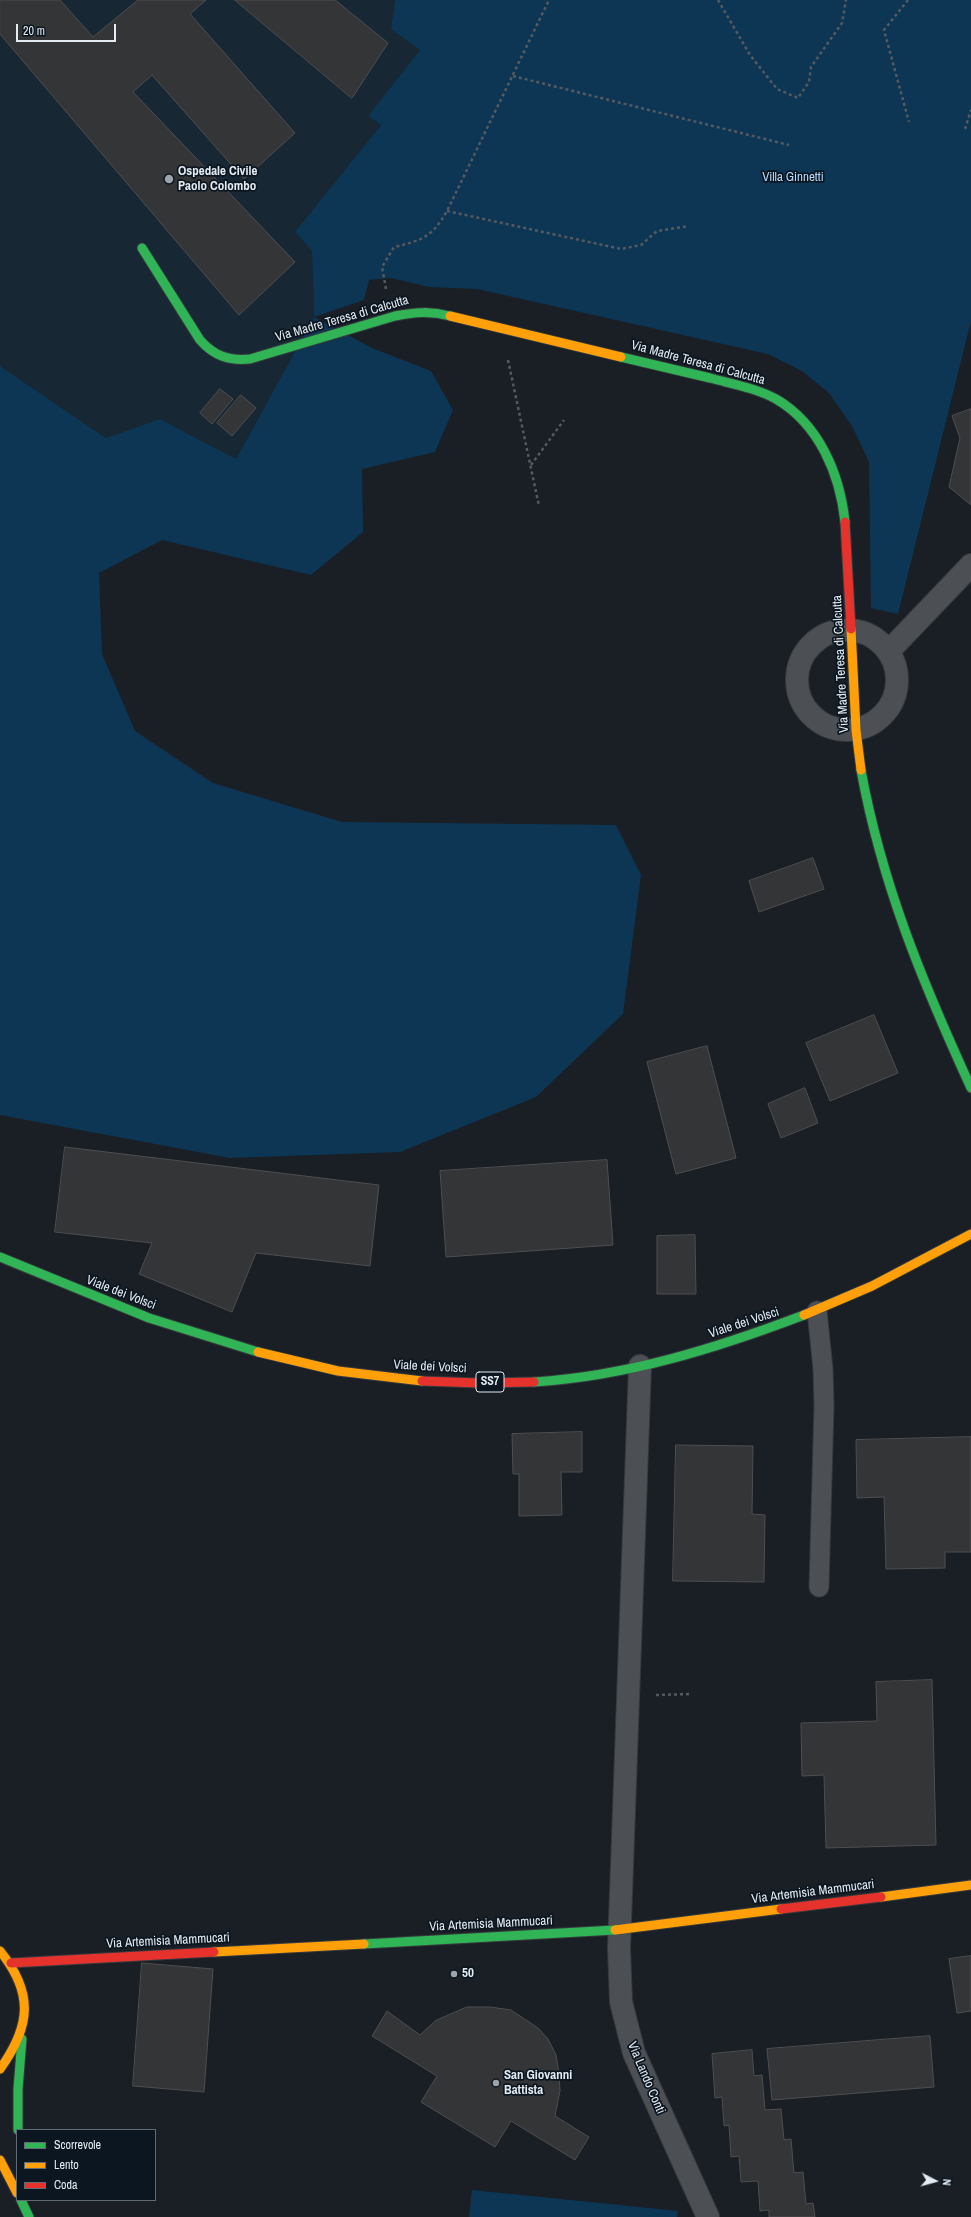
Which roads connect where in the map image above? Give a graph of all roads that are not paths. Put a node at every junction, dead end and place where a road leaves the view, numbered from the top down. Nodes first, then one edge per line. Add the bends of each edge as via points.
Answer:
1 (142, 248) dead end
2 (971, 565) edge
3 (853, 630) junction
4 (889, 651) junction
5 (856, 730) junction
6 (971, 1088) edge
7 (971, 1234) edge
8 (0, 1257) edge
9 (817, 1311) junction
10 (640, 1366) junction
11 (819, 1587) dead end
12 (971, 1885) edge
13 (620, 1930) junction
14 (0, 1951) edge
15 (11, 1963) junction
16 (22, 2033) junction
17 (0, 2069) edge
18 (18, 2129) edge
19 (0, 2160) edge
20 (16, 2191) edge
21 (22, 2201) edge
22 (26, 2201) edge
23 (29, 2216) edge
24 (708, 2217) edge

1 - 3 street, Via Madre Teresa di Calcutta via 203,343 211,352 225,358 250,359 389,318 417,312 435,312 740,386 773,397 794,411 810,429 824,452 838,486 846,525
2 - 4 street
3 - 4 street via 878,641
3 - 5 street, Via Madre Teresa di Calcutta
3 - 5 street via 836,631 807,650 800,665 797,682 801,699 810,714 823,724 839,730
4 - 5 street via 896,666 898,683 894,699 885,714 872,724
5 - 6 street, Via Madre Teresa di Calcutta via 863,785 887,880 914,960
7 - 9 street, Viale dei Volsci / SS7 via 901,1272
8 - 10 street, Viale dei Volsci / SS7 via 74,1289 160,1321 247,1349 340,1371 405,1379 515,1382 586,1377
9 - 10 street, Viale dei Volsci / SS7 via 741,1338
9 - 11 lane via 824,1400
10 - 13 street, Via Lando Conti
12 - 13 street, Via Artemisia Mammucari
13 - 15 street, Via Artemisia Mammucari
13 - 24 street, Via Lando Conti via 621,2002 629,2039 639,2067
14 - 15 street
15 - 16 street via 22,1985 26,2009
16 - 17 street via 13,2053
16 - 18 street
19 - 20 street
21 - 23 street
22 - 23 street

